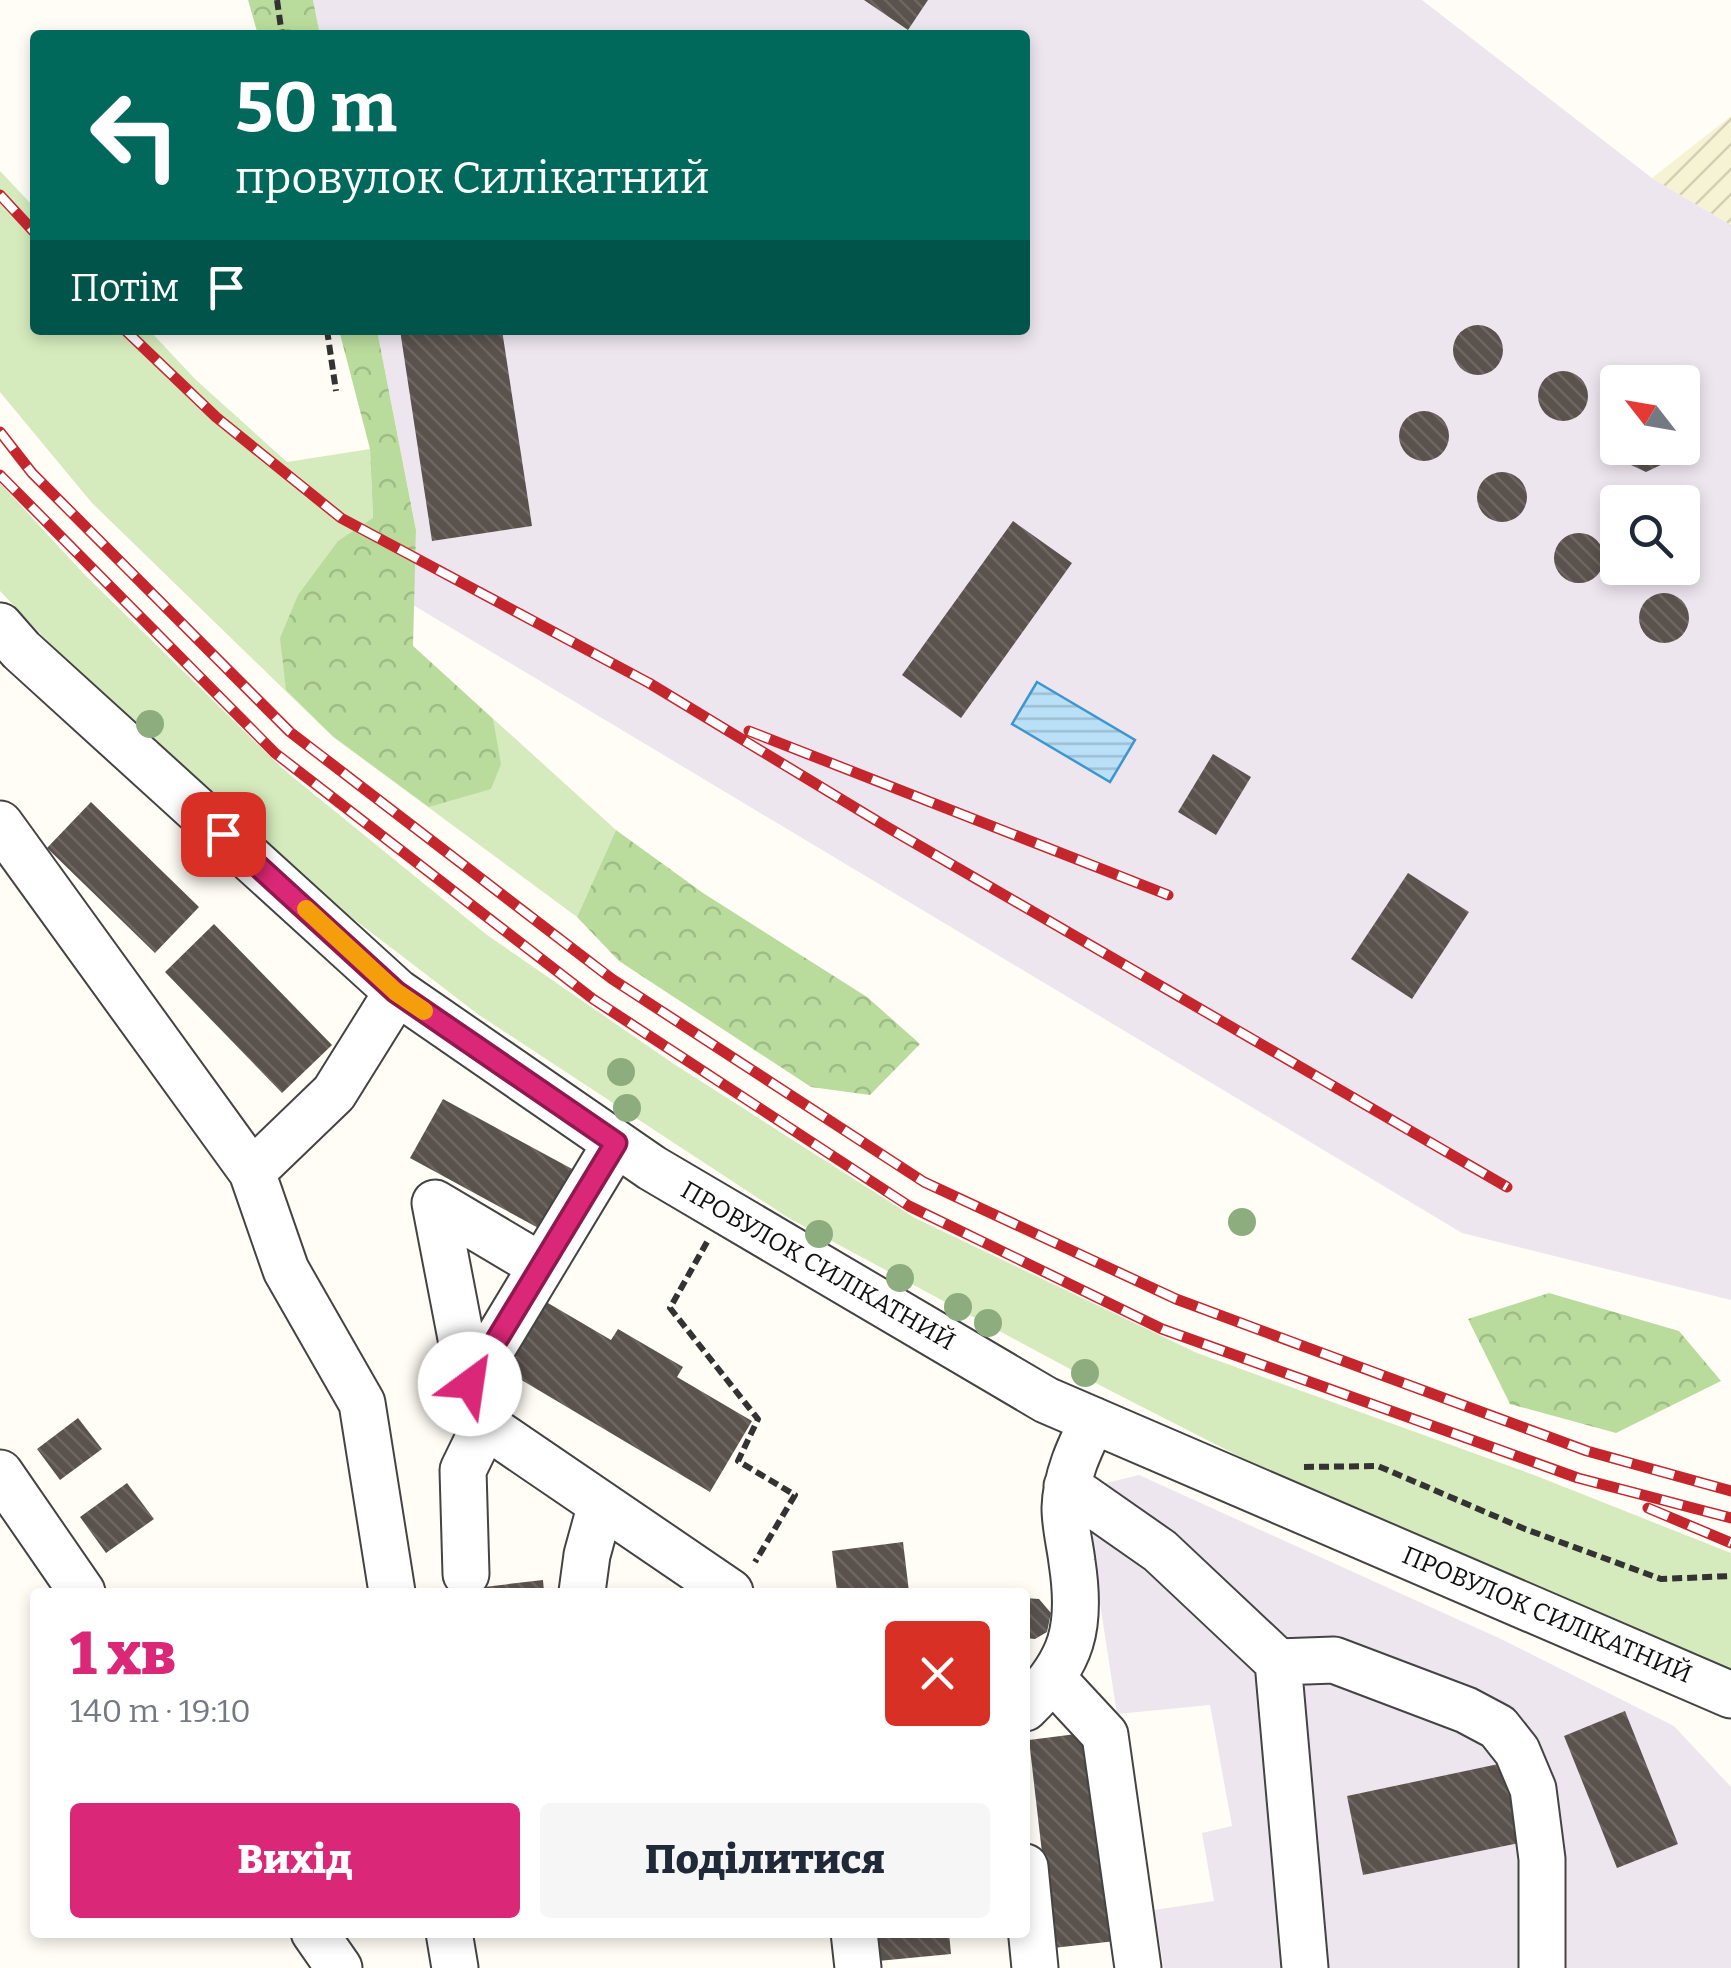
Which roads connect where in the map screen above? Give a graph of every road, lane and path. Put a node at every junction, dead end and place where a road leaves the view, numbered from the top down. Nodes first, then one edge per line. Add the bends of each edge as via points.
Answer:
1 (276, 0) edge
2 (281, 30) edge
3 (328, 335) edge
4 (336, 391) dead end
5 (7, 648) edge
6 (0, 824) edge
7 (396, 992) junction
8 (616, 1143) junction
9 (252, 1172) junction
10 (725, 1211) junction
11 (541, 1266) junction
12 (478, 1405) junction
13 (1093, 1420) junction
14 (1300, 1467) dead end
15 (0, 1473) edge
16 (1067, 1486) junction
17 (601, 1504) junction
18 (466, 1574) dead end
19 (1731, 1576) edge
20 (738, 1584) edge
21 (79, 1588) edge
22 (391, 1588) edge
23 (583, 1588) edge
24 (1278, 1662) junction
25 (1039, 1694) edge
26 (1731, 1694) edge
27 (1030, 1913) edge
28 (318, 1938) edge
29 (450, 1938) edge
30 (855, 1938) edge
31 (338, 1968) edge
32 (456, 1968) edge
33 (858, 1968) edge
34 (1036, 1968) edge
35 (1138, 1968) edge
36 (1304, 1968) edge
37 (1542, 1968) edge

1 - 2 path
3 - 4 path
5 - 7 street, ПРОВУЛОК СИЛІКАТНИЙ
6 - 9 street
7 - 8 street, ПРОВУЛОК СИЛІКАТНИЙ
7 - 9 street via 334,1093
8 - 10 street, ПРОВУЛОК СИЛІКАТНИЙ
8 - 11 street
9 - 22 street via 286,1270 362,1404
10 - 13 street, ПРОВУЛОК СИЛІКАТНИЙ via 1046,1400
10 - 20 path via 670,1308 758,1419 738,1461 795,1496
11 - 12 street
11 - 12 street via 435,1203
12 - 17 street
12 - 18 street via 462,1470
13 - 16 street
13 - 26 street, ПРОВУЛОК СИЛІКАТНИЙ
14 - 19 path via 1378,1466 1661,1579
15 - 21 street
16 - 24 street via 1160,1551
16 - 25 street via 1078,1601 1072,1643
17 - 20 street
17 - 23 street
24 - 36 street
24 - 37 street via 1334,1660 1498,1727 1533,1789 1542,1859
25 - 35 street via 1105,1735
27 - 34 street
28 - 31 street
29 - 32 street
30 - 33 street

